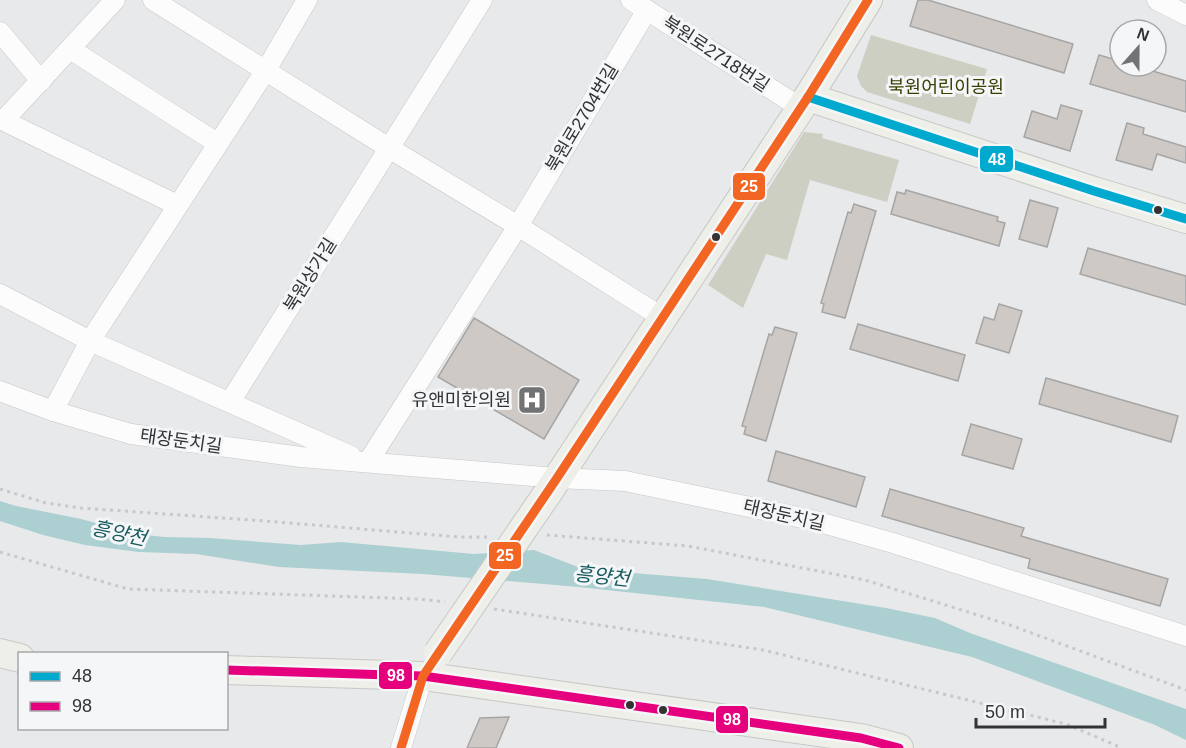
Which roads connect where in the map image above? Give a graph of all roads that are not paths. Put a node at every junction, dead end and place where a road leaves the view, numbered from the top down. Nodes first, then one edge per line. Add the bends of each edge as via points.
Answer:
1 (115, 0) edge
2 (153, 0) edge
3 (307, 0) edge
4 (482, 0) edge
5 (868, 0) edge
6 (1157, 0) edge
7 (639, 5) edge
8 (1186, 15) edge
9 (0, 32) edge
10 (70, 49) junction
11 (266, 70) junction
12 (41, 81) junction
13 (805, 103) junction
14 (2, 120) edge
15 (217, 143) junction
16 (389, 148) junction
17 (177, 206) junction
18 (1186, 219) edge
19 (518, 226) junction
20 (0, 294) edge
21 (663, 318) junction
22 (90, 341) junction
23 (0, 391) edge
24 (230, 402) junction
25 (53, 411) junction
26 (368, 462) junction
27 (552, 486) junction
28 (1186, 636) edge
29 (0, 653) edge
30 (18, 658) edge
31 (431, 664) junction
32 (228, 670) edge
33 (860, 743) edge
34 (400, 748) edge
35 (899, 748) edge

1 - 10 street
2 - 11 street
3 - 11 street
4 - 16 street
5 - 13 street
6 - 8 street
7 - 13 street, 북원로2718번길
7 - 19 street, 북원로2704번길
9 - 12 street
10 - 12 street
10 - 15 street
11 - 15 street
11 - 16 street
12 - 14 street
13 - 18 street
13 - 21 street
14 - 17 street
15 - 17 street
16 - 19 street
16 - 24 street, 북원상가길
17 - 22 street
19 - 21 street
19 - 26 street
20 - 22 street
21 - 27 street
22 - 24 street
22 - 25 street
23 - 25 street, 태장둔치길
24 - 26 street
25 - 26 street, 태장둔치길 via 132,434
26 - 27 street, 태장둔치길
27 - 28 street, 태장둔치길 via 625,481 812,520
27 - 31 street, bridge
29 - 30 street
31 - 32 street
31 - 33 street
31 - 34 street
33 - 35 street

